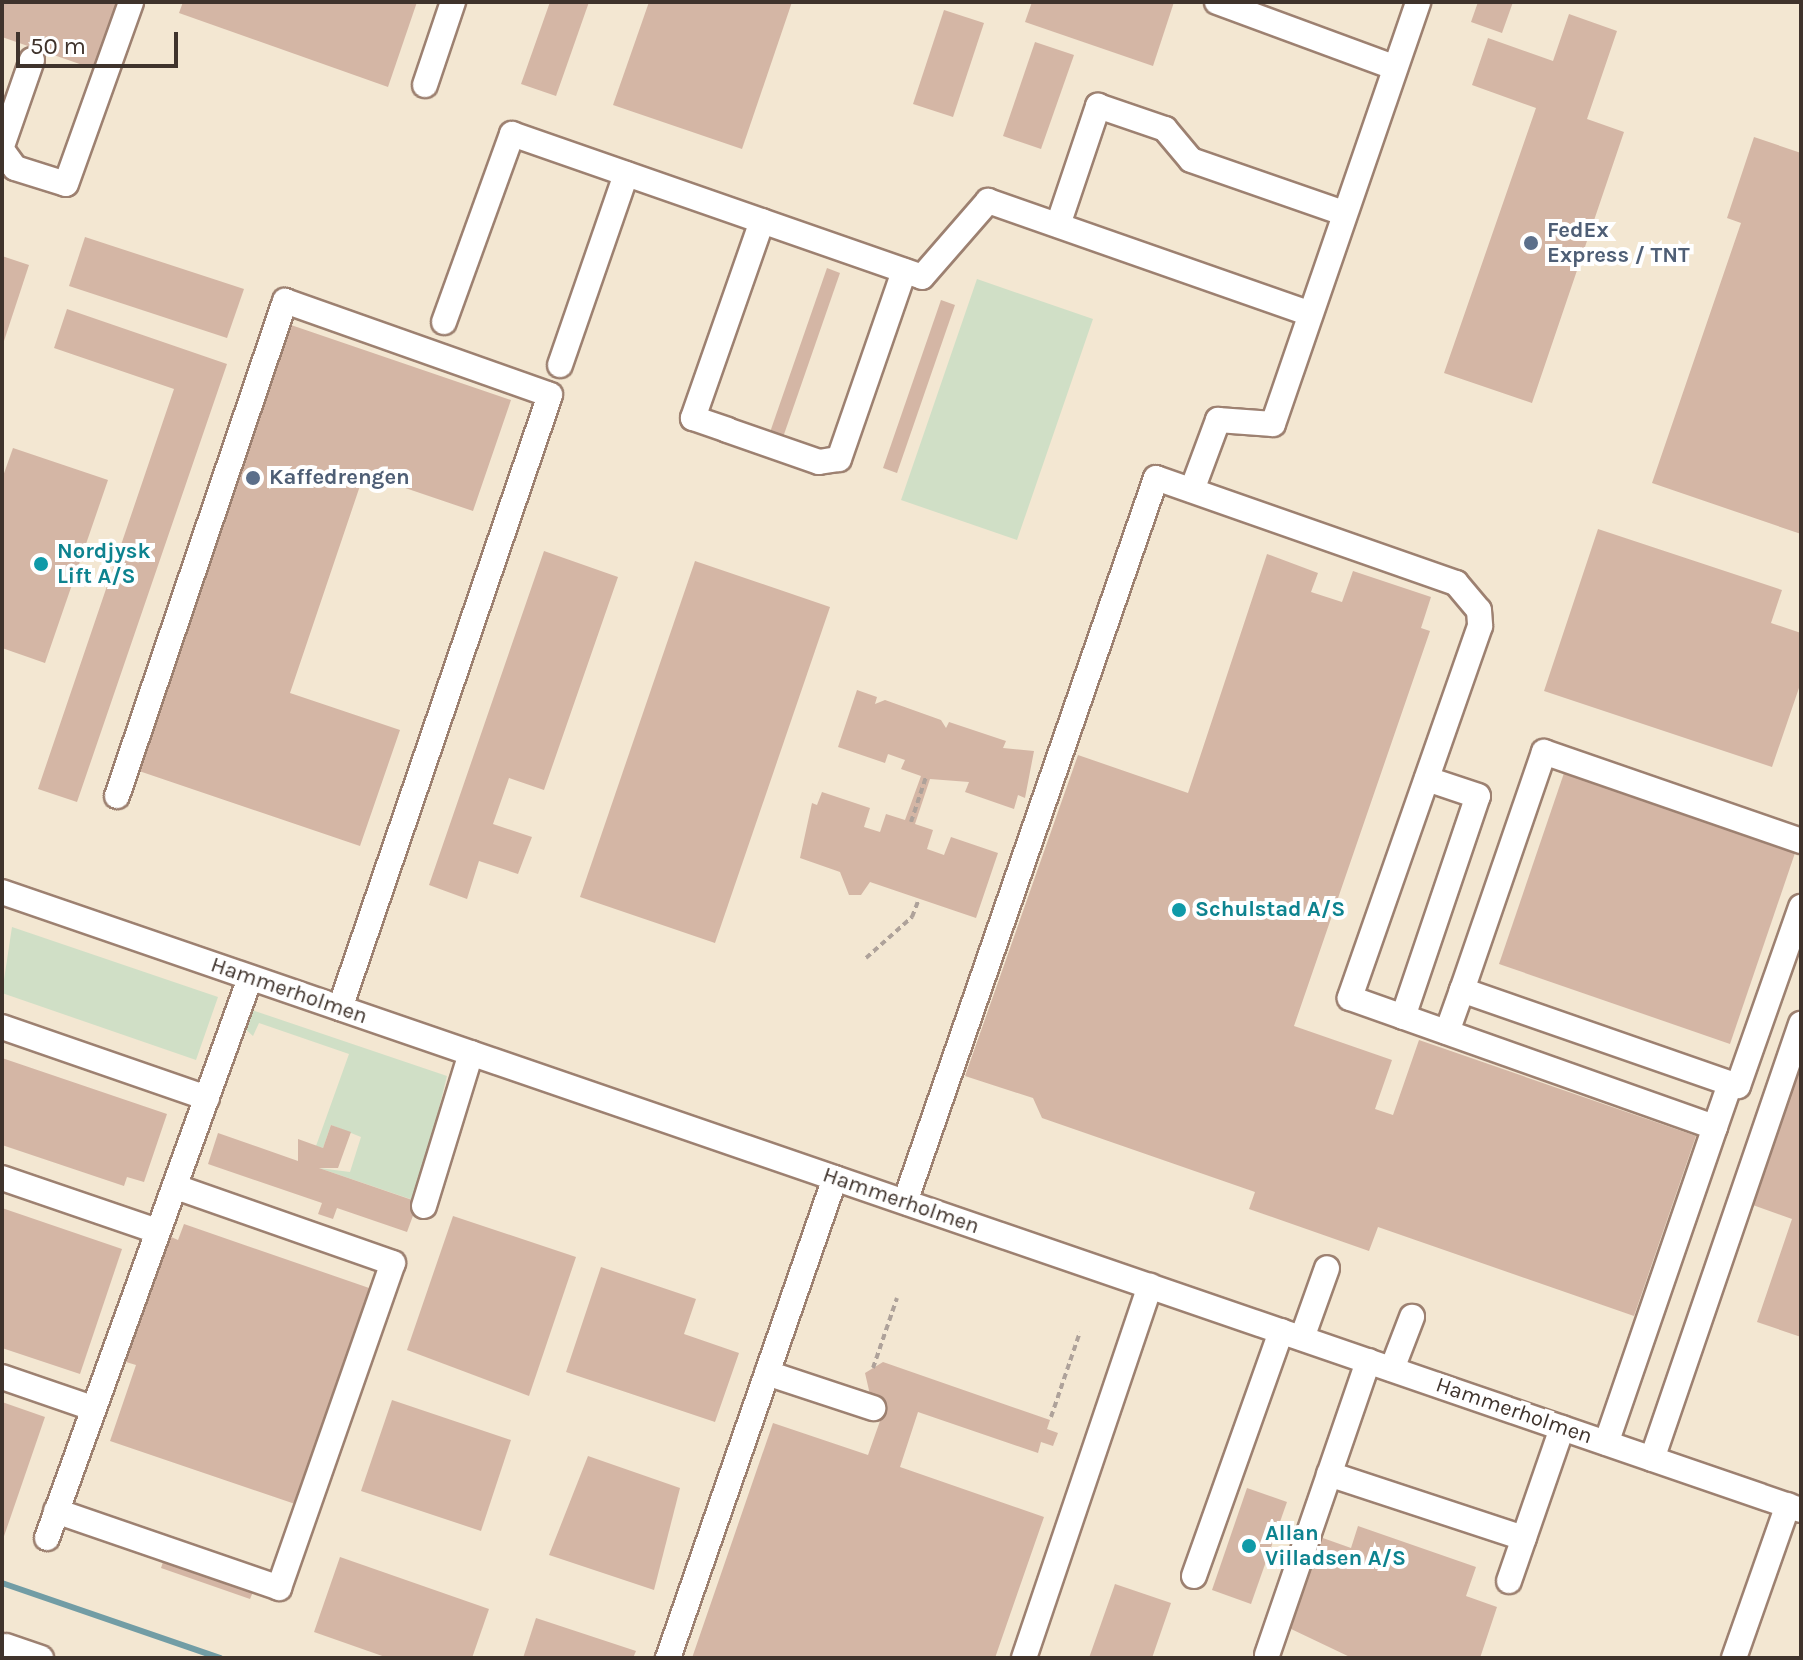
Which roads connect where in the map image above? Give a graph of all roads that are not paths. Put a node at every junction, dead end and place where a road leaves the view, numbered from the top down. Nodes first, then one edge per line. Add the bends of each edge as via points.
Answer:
1 (131, 2) edge
2 (453, 2) edge
3 (1217, 2) edge
4 (1418, 2) edge
5 (32, 60) dead end
6 (1394, 67) junction
7 (425, 85) dead end
8 (2, 148) edge
9 (626, 174) junction
10 (1343, 213) junction
11 (762, 221) junction
12 (1058, 225) junction
13 (904, 271) junction
14 (1310, 314) junction
15 (444, 322) dead end
16 (560, 365) dead end
17 (1192, 490) junction
18 (1427, 779) junction
19 (117, 796) dead end
20 (1801, 841) edge
21 (3, 896) edge
22 (1801, 907) edge
23 (250, 978) junction
24 (1462, 990) junction
25 (340, 1008) junction
26 (1403, 1017) junction
27 (1801, 1024) edge
28 (2, 1027) edge
29 (1447, 1032) junction
30 (471, 1053) junction
31 (1730, 1084) junction
32 (207, 1098) junction
33 (1715, 1127) junction
34 (2, 1178) edge
35 (835, 1178) junction
36 (176, 1187) junction
37 (905, 1202) junction
38 (424, 1206) dead end
39 (154, 1230) junction
40 (1327, 1268) dead end
41 (1150, 1286) junction
42 (1412, 1317) dead end
43 (1291, 1335) junction
44 (1368, 1361) junction
45 (1392, 1369) junction
46 (767, 1373) junction
47 (2, 1377) edge
48 (92, 1408) junction
49 (873, 1408) dead end
50 (1562, 1428) junction
51 (1606, 1443) junction
52 (1652, 1459) junction
53 (1329, 1474) junction
54 (1794, 1507) edge
55 (56, 1511) junction
56 (47, 1538) dead end
57 (1524, 1538) junction
58 (1194, 1576) dead end
59 (1509, 1581) dead end
60 (6, 1646) dead end
61 (1267, 1655) dead end
62 (41, 1658) edge
63 (668, 1658) edge
64 (1024, 1658) edge
65 (1734, 1658) edge

1 - 8 street via 66,184 15,168
2 - 7 street
3 - 6 street
4 - 6 street
5 - 8 street
6 - 10 street
9 - 11 street
9 - 15 street via 512,134
9 - 16 street
10 - 12 street via 1191,160 1165,129 1098,106
10 - 14 street
11 - 13 street
11 - 13 street via 693,418 727,430 819,462 839,459
12 - 13 street via 988,201 922,277
12 - 14 street
14 - 17 street via 1273,424 1218,420
17 - 18 street via 1470,594 1480,626
17 - 37 street via 1156,478
18 - 26 street via 1478,796
18 - 26 street via 1350,998
19 - 25 street via 285,301 550,395
20 - 24 street via 1544,752
21 - 23 street, Hammerholmen
22 - 31 street via 1738,1086
23 - 25 street, Hammerholmen
23 - 32 street
24 - 29 street
24 - 31 street
25 - 30 street, Hammerholmen
26 - 29 street
27 - 52 street
28 - 32 street
29 - 33 street
30 - 35 street, Hammerholmen
30 - 38 street
31 - 33 street
32 - 36 street
33 - 51 street
34 - 39 street
35 - 37 street, Hammerholmen
35 - 46 street
36 - 39 street
36 - 55 street via 393,1263 279,1588
37 - 41 street, Hammerholmen
39 - 48 street
40 - 43 street
41 - 43 street, Hammerholmen
41 - 64 street
42 - 45 street
43 - 44 street, Hammerholmen
43 - 58 street
44 - 45 street, Hammerholmen
44 - 53 street
45 - 50 street, Hammerholmen
46 - 49 street
46 - 63 street
47 - 48 street
48 - 55 street
50 - 51 street, Hammerholmen
50 - 57 street
51 - 52 street, Hammerholmen
52 - 54 street, Hammerholmen
53 - 57 street
53 - 61 street
54 - 65 street
55 - 56 street
57 - 59 street
60 - 62 street

